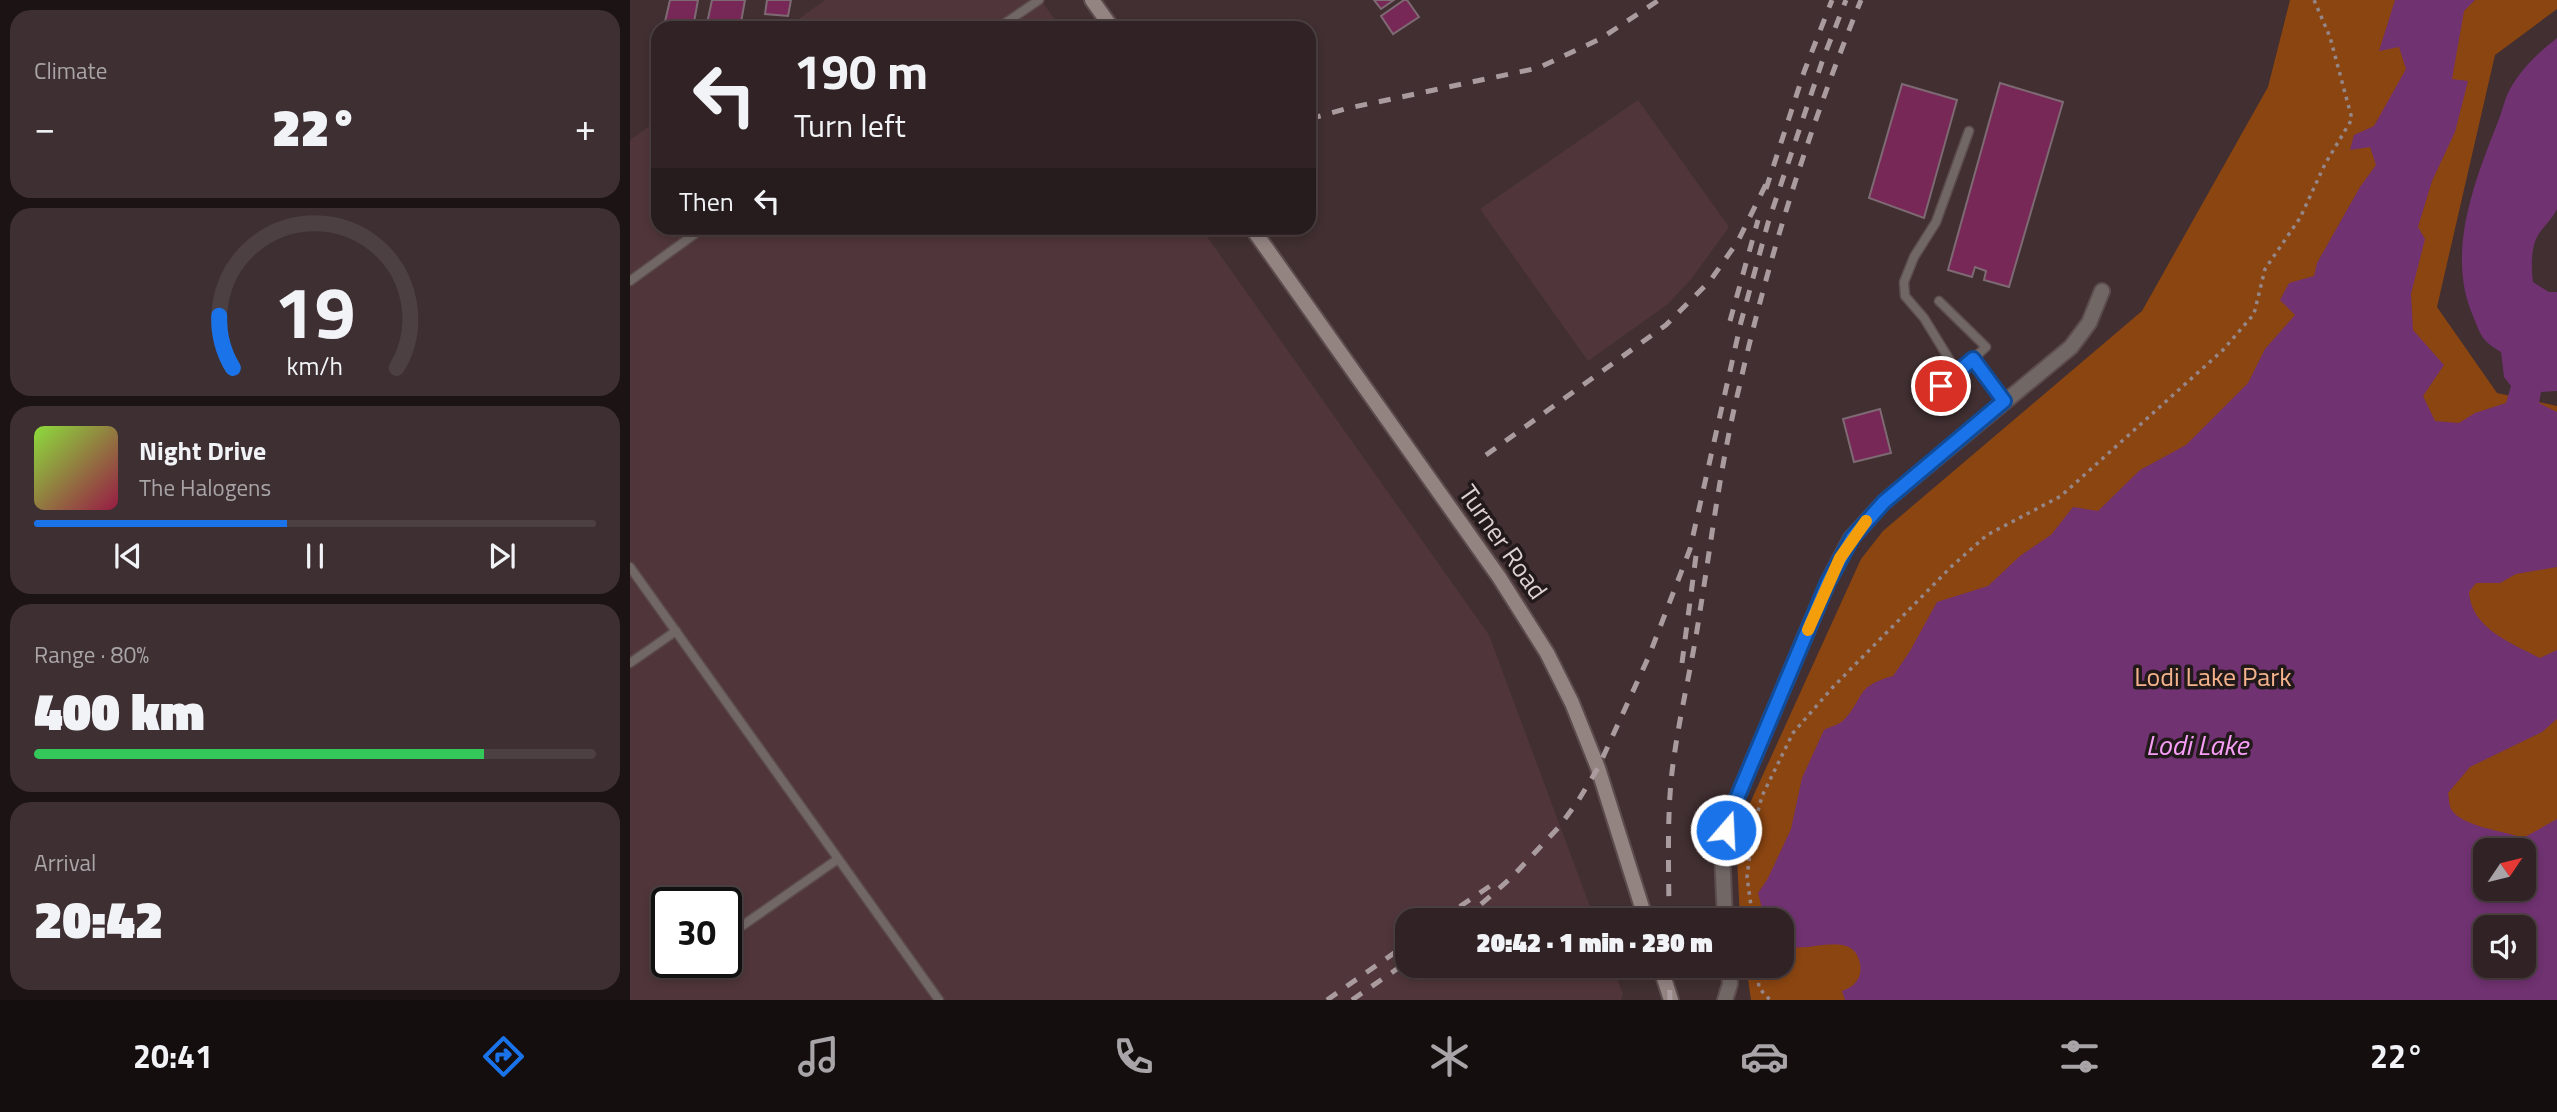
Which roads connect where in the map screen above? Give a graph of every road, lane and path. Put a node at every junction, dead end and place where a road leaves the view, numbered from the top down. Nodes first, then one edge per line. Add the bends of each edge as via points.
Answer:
1 (1039, 0) edge
2 (1092, 0) edge
3 (2314, 0) edge
4 (1008, 21) edge
5 (1107, 21) edge
6 (1969, 131) dead end
7 (694, 235) edge
8 (1257, 235) edge
9 (630, 281) edge
10 (2102, 291) dead end
11 (1939, 301) dead end
12 (1973, 359) junction
13 (1957, 372) junction
14 (1924, 399) dead end
15 (2004, 401) junction
16 (630, 567) edge
17 (676, 631) junction
18 (630, 663) edge
19 (838, 859) junction
20 (1642, 908) edge
21 (1724, 908) edge
22 (1751, 908) edge
23 (742, 926) edge
24 (1664, 978) edge
25 (1730, 978) edge
26 (1758, 978) edge
27 (939, 1000) edge
28 (1671, 1000) edge
29 (1725, 1000) edge
30 (1770, 1000) edge

1 - 4 lane
2 - 5 main road
3 - 22 path via 2330,37 2352,119 2300,218 2265,269 2254,314 2224,350 2061,496 1987,535 1952,566 1793,733 1762,796 1753,831 1747,877
6 - 13 lane via 1936,222 1904,282 1905,296
7 - 9 lane
8 - 20 main road, Turner Road via 1491,566 1547,653 1594,757
10 - 15 street via 2081,337
11 - 12 lane via 1986,347
12 - 13 lane
12 - 15 lane
13 - 14 lane
15 - 21 street via 1884,502 1840,558 1732,810 1722,851
16 - 17 lane
17 - 18 lane
17 - 19 lane
19 - 23 lane
19 - 27 lane
24 - 28 main road
25 - 29 street
26 - 30 path via 1759,988

